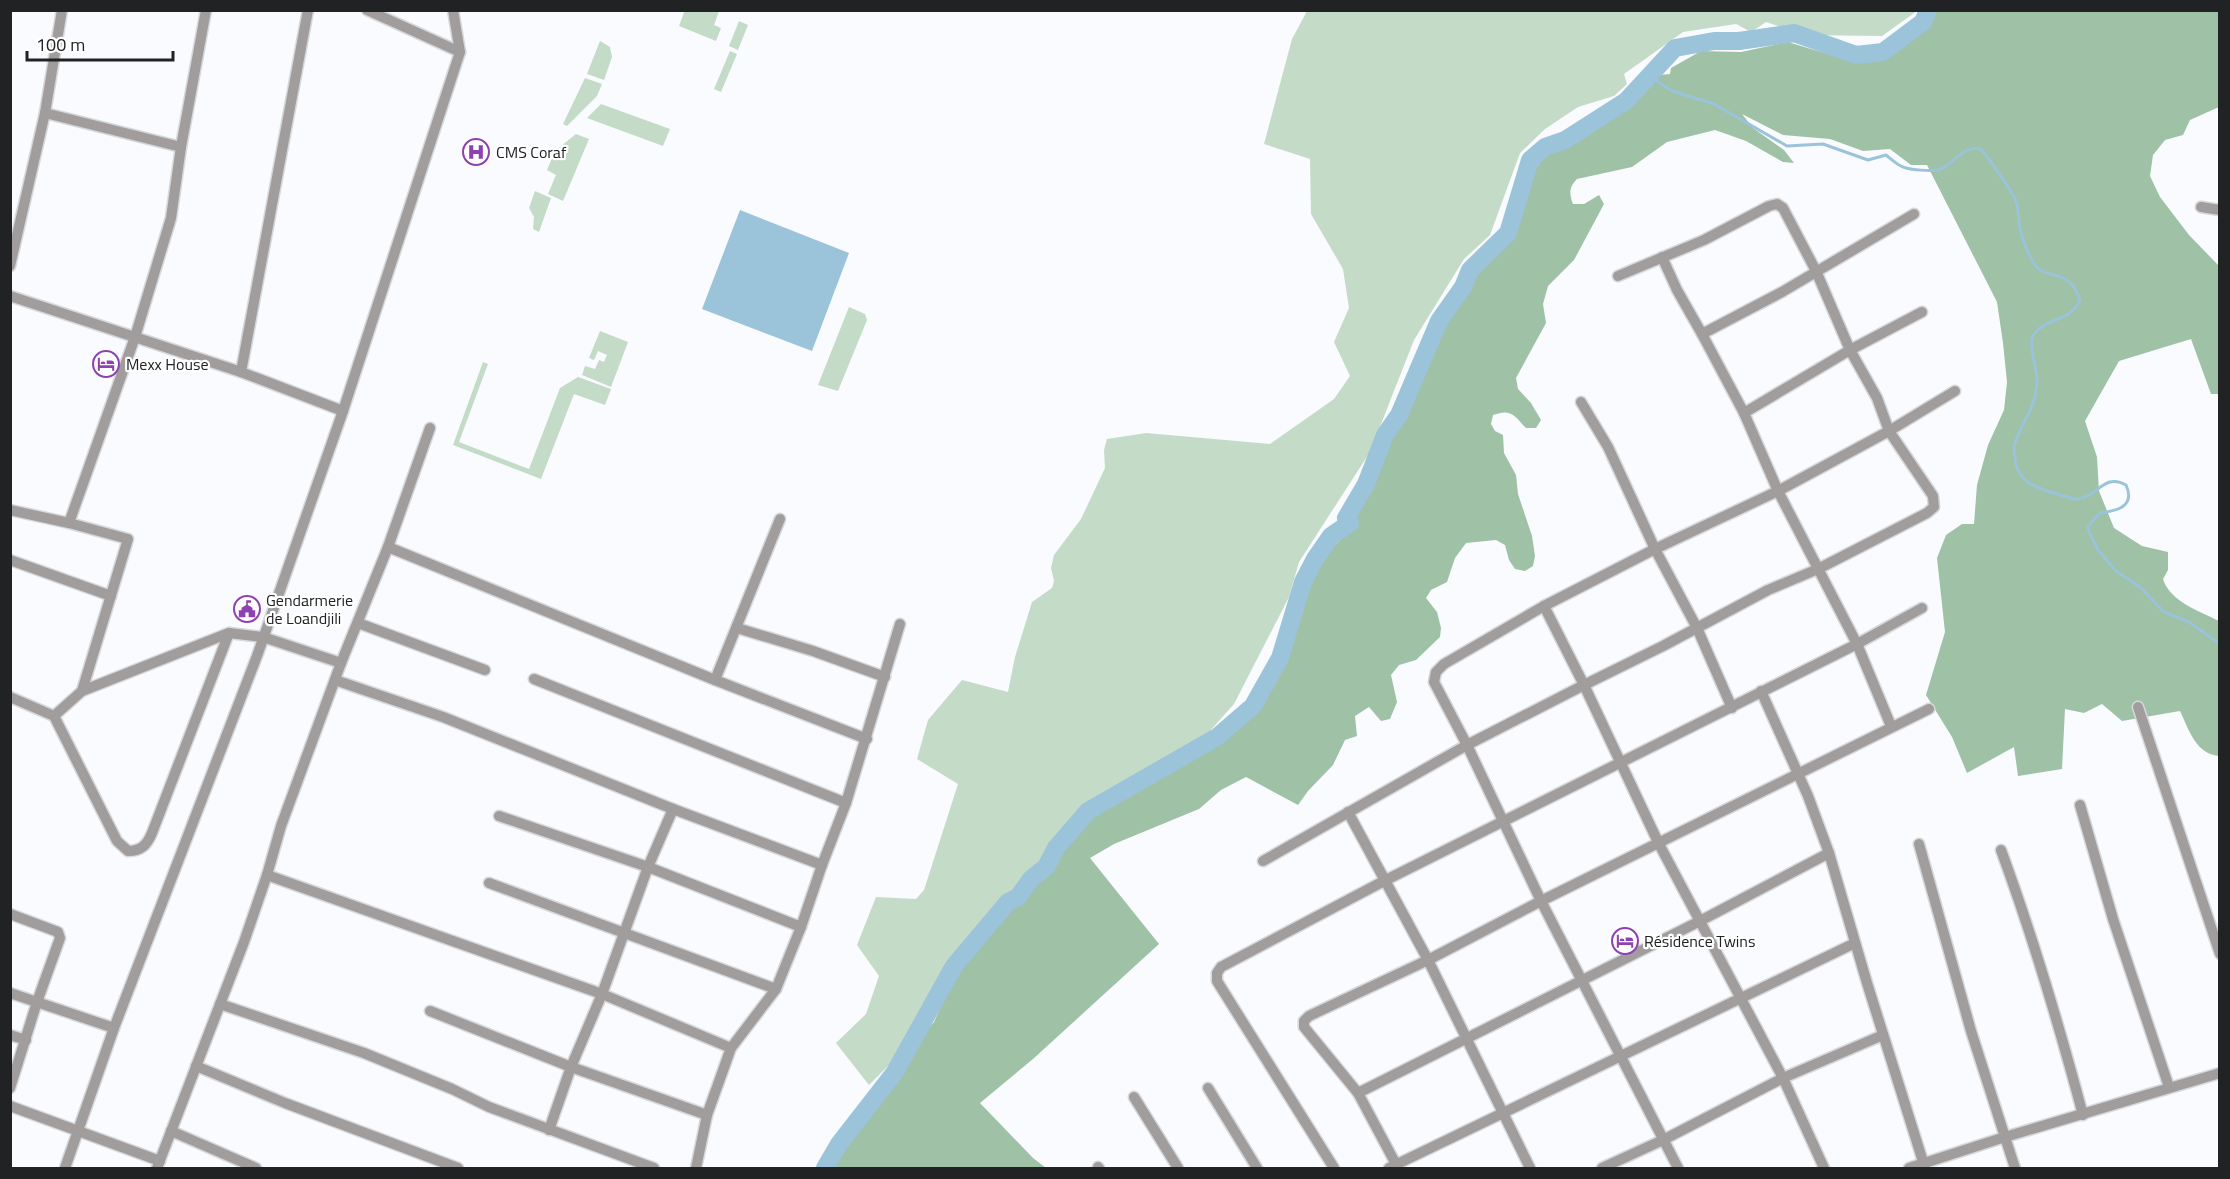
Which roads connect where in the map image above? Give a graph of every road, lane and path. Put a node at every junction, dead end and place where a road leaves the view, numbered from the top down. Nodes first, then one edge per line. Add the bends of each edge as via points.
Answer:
1 (62, 10) edge
2 (206, 10) edge
3 (308, 10) edge
4 (367, 10) edge
5 (453, 10) edge
6 (460, 52) junction
7 (45, 113) junction
8 (181, 147) junction
9 (2201, 207) dead end
10 (2220, 210) edge
11 (1914, 214) dead end
12 (1662, 257) junction
13 (10, 266) edge
14 (1816, 271) junction
15 (1618, 276) dead end
16 (10, 296) edge
17 (1922, 312) dead end
18 (1702, 334) junction
19 (135, 337) junction
20 (1850, 350) junction
21 (241, 372) junction
22 (1955, 391) dead end
23 (1581, 402) dead end
24 (343, 411) junction
25 (1744, 413) junction
26 (430, 428) dead end
27 (1889, 431) junction
28 (1778, 491) junction
29 (10, 510) edge
30 (780, 519) dead end
31 (69, 523) junction
32 (388, 547) junction
33 (1655, 549) junction
34 (10, 560) edge
35 (1818, 569) junction
36 (111, 596) junction
37 (1544, 606) junction
38 (1922, 608) dead end
39 (358, 623) junction
40 (900, 624) dead end
41 (737, 628) junction
42 (1697, 628) junction
43 (230, 633) junction
44 (263, 637) junction
45 (1857, 644) junction
46 (341, 663) junction
47 (485, 670) dead end
48 (885, 676) junction
49 (534, 679) dead end
50 (335, 680) junction
51 (715, 680) junction
52 (1584, 685) junction
53 (82, 692) junction
54 (1761, 692) junction
55 (10, 697) edge
56 (2138, 707) dead end
57 (1732, 708) junction
58 (1929, 709) dead end
59 (54, 716) junction
60 (1891, 726) junction
61 (867, 739) junction
62 (1467, 746) junction
63 (1621, 763) junction
64 (1798, 773) junction
65 (846, 803) junction
66 (2080, 806) dead end
67 (673, 809) junction
68 (1348, 812) junction
69 (499, 816) dead end
70 (1504, 822) junction
71 (1659, 844) junction
72 (1919, 844) dead end
73 (2001, 850) dead end
74 (1829, 853) junction
75 (1263, 861) dead end
76 (822, 865) junction
77 (648, 867) junction
78 (267, 875) junction
79 (1384, 881) junction
80 (489, 883) dead end
81 (1541, 901) junction
82 (10, 914) edge
83 (1700, 921) junction
84 (801, 927) junction
85 (624, 934) junction
86 (1856, 944) junction
87 (2220, 954) edge
88 (1428, 960) junction
89 (1582, 979) junction
90 (776, 989) junction
91 (10, 993) edge
92 (602, 994) junction
93 (1741, 997) junction
94 (37, 1002) junction
95 (220, 1004) junction
96 (430, 1011) dead end
97 (114, 1029) junction
98 (10, 1035) edge
99 (1883, 1035) junction
100 (26, 1040) junction
101 (1467, 1040) junction
102 (731, 1048) junction
103 (1622, 1057) junction
104 (14, 1066) edge
105 (196, 1066) junction
106 (571, 1067) junction
107 (2220, 1073) edge
108 (1782, 1078) junction
109 (2169, 1087) junction
110 (10, 1088) edge
111 (1208, 1088) dead end
112 (1359, 1093) junction
113 (1134, 1097) dead end
114 (10, 1106) edge
115 (707, 1115) junction
116 (1502, 1115) junction
117 (2083, 1115) junction
118 (549, 1130) junction
119 (79, 1131) junction
120 (171, 1131) junction
121 (2004, 1137) junction
122 (1663, 1140) junction
123 (158, 1165) edge
124 (1925, 1166) edge
125 (1394, 1167) edge
126 (65, 1168) edge
127 (256, 1168) edge
128 (458, 1168) edge
129 (654, 1168) edge
130 (696, 1168) edge
131 (1178, 1168) edge
132 (1257, 1168) edge
133 (1334, 1168) edge
134 (1530, 1168) edge
135 (1602, 1168) edge
136 (1678, 1168) edge
137 (1824, 1168) edge
138 (1909, 1168) edge
139 (2015, 1168) edge

1 - 7 street
2 - 8 street
3 - 21 street
4 - 6 street
5 - 6 street
6 - 24 street
7 - 8 street
7 - 13 street
8 - 19 street via 171,218
9 - 10 street
11 - 14 street
12 - 14 street via 1777,204 1783,208
12 - 15 street
12 - 18 street
14 - 18 street
14 - 20 street
16 - 19 street
17 - 20 street
18 - 25 street
19 - 21 street
19 - 31 street
20 - 25 street
20 - 27 street via 1877,398
21 - 24 street
22 - 27 street
23 - 33 street via 1608,447
24 - 44 street
25 - 28 street
26 - 32 street
27 - 28 street
27 - 35 street via 1933,496 1934,507
28 - 33 street
28 - 35 street
29 - 31 street
30 - 41 street
31 - 36 street via 128,539
32 - 39 street
32 - 51 street
33 - 37 street
33 - 42 street
34 - 36 street
35 - 42 street via 1768,590
35 - 45 street
36 - 53 street
37 - 52 street
37 - 62 street via 1436,672 1434,682
38 - 45 street
39 - 46 street
39 - 47 street
40 - 48 street
41 - 48 street
41 - 51 street
42 - 52 street
42 - 57 street
43 - 44 street
43 - 53 street
43 - 59 street via 148,843 141,849 128,851 117,841
44 - 46 street
44 - 97 street
45 - 54 street
45 - 60 street
46 - 50 street
48 - 61 street
49 - 65 street
50 - 67 street via 443,717
50 - 78 street
51 - 61 street
52 - 62 street
52 - 63 street
53 - 59 street
54 - 57 street
54 - 64 street
55 - 59 street
56 - 87 street
57 - 63 street
58 - 60 street
60 - 64 street
61 - 65 street
62 - 68 street
62 - 70 street
63 - 70 street
63 - 71 street
64 - 71 street
64 - 74 street
65 - 76 street
66 - 109 street
67 - 76 street
67 - 77 street
68 - 75 street
68 - 79 street
69 - 77 street
70 - 79 street
70 - 81 street
71 - 81 street
71 - 83 street
72 - 121 street
73 - 117 street via 2055,1010
74 - 83 street
74 - 86 street
76 - 84 street
77 - 84 street
77 - 85 street
78 - 92 street
78 - 95 street
79 - 88 street
79 - 133 street via 1221,967 1217,973 1217,981
80 - 85 street
81 - 88 street
81 - 89 street
82 - 94 street via 60,934
83 - 89 street
83 - 93 street
84 - 90 street
85 - 90 street
85 - 92 street
86 - 93 street
86 - 99 street
88 - 101 street
88 - 112 street via 1304,1021 1304,1027
89 - 101 street
89 - 103 street
90 - 102 street
91 - 94 street
92 - 102 street
92 - 106 street
93 - 103 street
93 - 108 street
94 - 97 street
94 - 100 street
95 - 105 street
95 - 118 street via 364,1053
96 - 106 street
97 - 119 street
98 - 100 street
99 - 108 street
99 - 124 street
100 - 104 street
101 - 112 street
101 - 116 street
102 - 115 street
103 - 116 street
103 - 122 street
104 - 110 street
105 - 120 street
105 - 128 street
106 - 115 street
106 - 118 street
107 - 109 street
108 - 122 street
108 - 137 street
109 - 117 street
111 - 132 street
112 - 125 street
113 - 131 street
114 - 119 street
115 - 130 street
116 - 125 street
116 - 134 street
117 - 121 street
118 - 129 street
119 - 123 street
119 - 126 street
120 - 123 street
120 - 127 street
121 - 124 street
121 - 139 street
122 - 135 street
122 - 136 street
124 - 138 street

